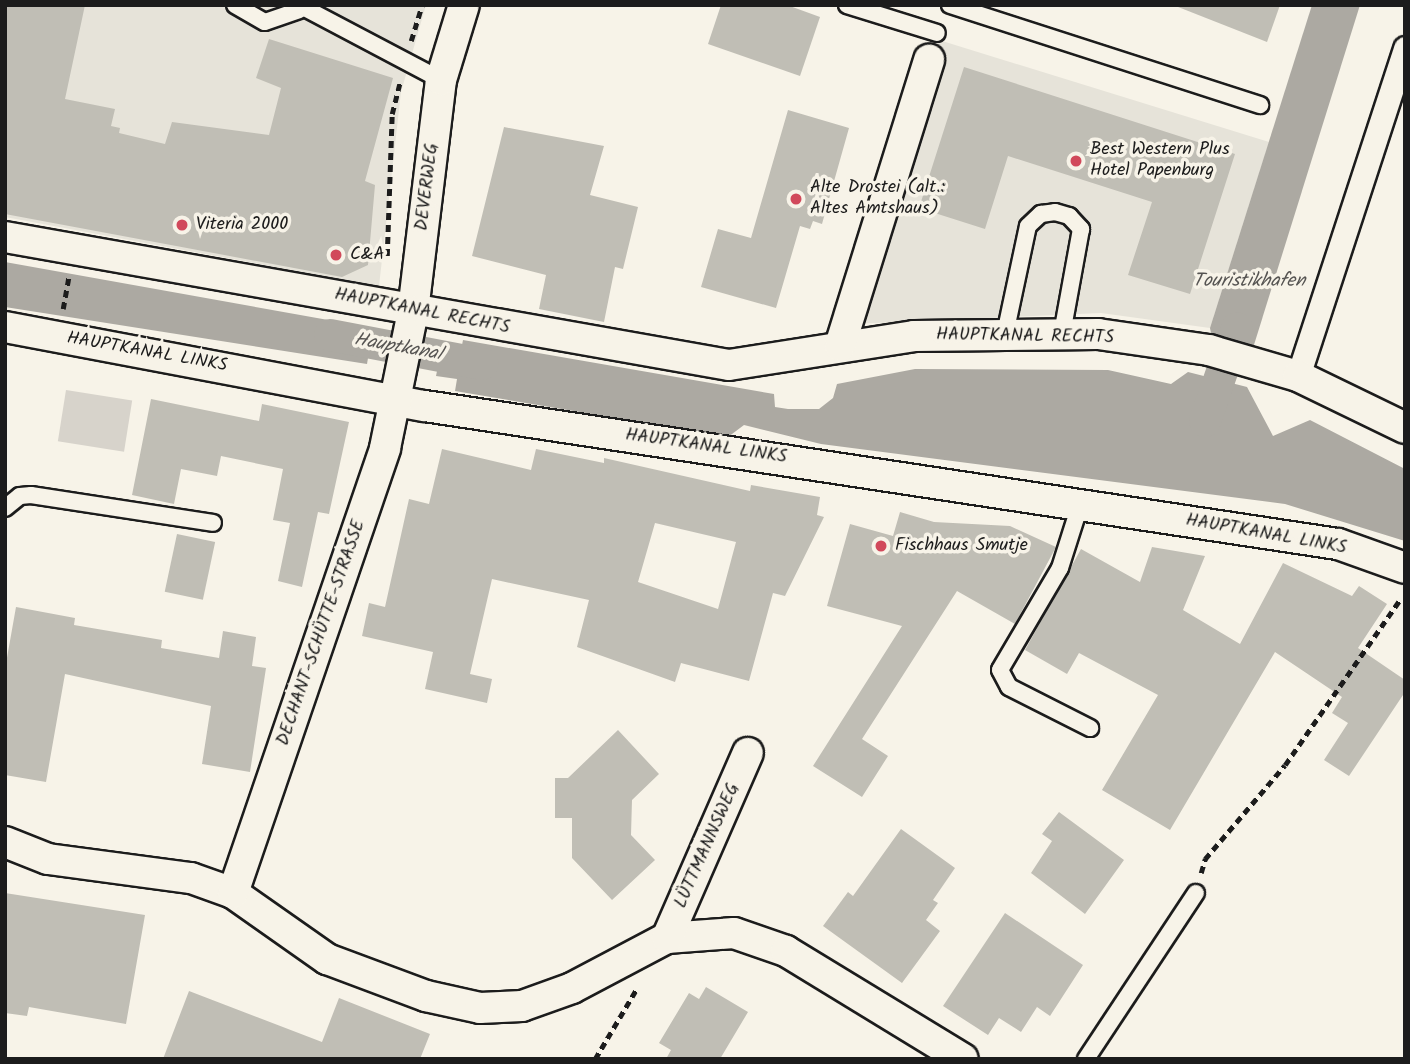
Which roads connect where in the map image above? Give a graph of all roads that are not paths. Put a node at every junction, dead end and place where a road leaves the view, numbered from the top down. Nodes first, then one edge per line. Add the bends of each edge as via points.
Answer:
1 (235, 5) edge
2 (464, 5) edge
3 (847, 5) edge
4 (948, 5) edge
5 (299, 7) edge
6 (933, 46) junction
7 (1405, 48) edge
8 (442, 80) junction
9 (1260, 105) dead end
10 (5, 237) edge
11 (411, 323) junction
12 (5, 327) edge
13 (1005, 334) junction
14 (1062, 334) junction
15 (840, 346) junction
16 (402, 370) joint
17 (1297, 376) junction
18 (396, 400) junction
19 (1405, 428) edge
20 (1080, 505) junction
21 (5, 508) edge
22 (213, 523) dead end
23 (1405, 568) edge
24 (1090, 728) dead end
25 (748, 753) dead end
26 (5, 842) edge
27 (1196, 892) road end
28 (233, 893) junction
29 (667, 938) junction
30 (920, 1048) edge
31 (963, 1059) edge
32 (1086, 1059) edge

1 - 5 lane via 265,22
2 - 8 street, DEVERWEG
3 - 6 lane
4 - 6 lane
4 - 9 lane
5 - 8 lane
6 - 15 street
7 - 17 street
8 - 11 street, DEVERWEG
10 - 11 street, HAUPTKANAL RECHTS
11 - 15 street, HAUPTKANAL RECHTS via 729,365
11 - 16 street, DEVERWEG
12 - 18 street, HAUPTKANAL LINKS
13 - 14 street, HAUPTKANAL RECHTS
13 - 14 lane via 1028,226 1041,214 1055,212 1069,216 1081,229
13 - 15 street, HAUPTKANAL RECHTS via 914,336
14 - 17 street, HAUPTKANAL RECHTS via 1209,350
16 - 18 street, DECHANT-SCHÜTTE-STRASSE
17 - 19 street, HAUPTKANAL RECHTS
18 - 20 street, HAUPTKANAL LINKS
18 - 28 street, DECHANT-SCHÜTTE-STRASSE via 385,448
20 - 23 street, HAUPTKANAL LINKS via 1338,544
20 - 24 lane via 1060,568 1000,670 1009,687
21 - 22 lane via 31,495
25 - 29 street, LÜTTMANNSWEG
26 - 28 street via 48,859 191,878
27 - 32 lane
28 - 29 street via 327,959 426,996 480,1008 522,1006 572,988
29 - 30 street via 734,933 786,951
30 - 31 street

